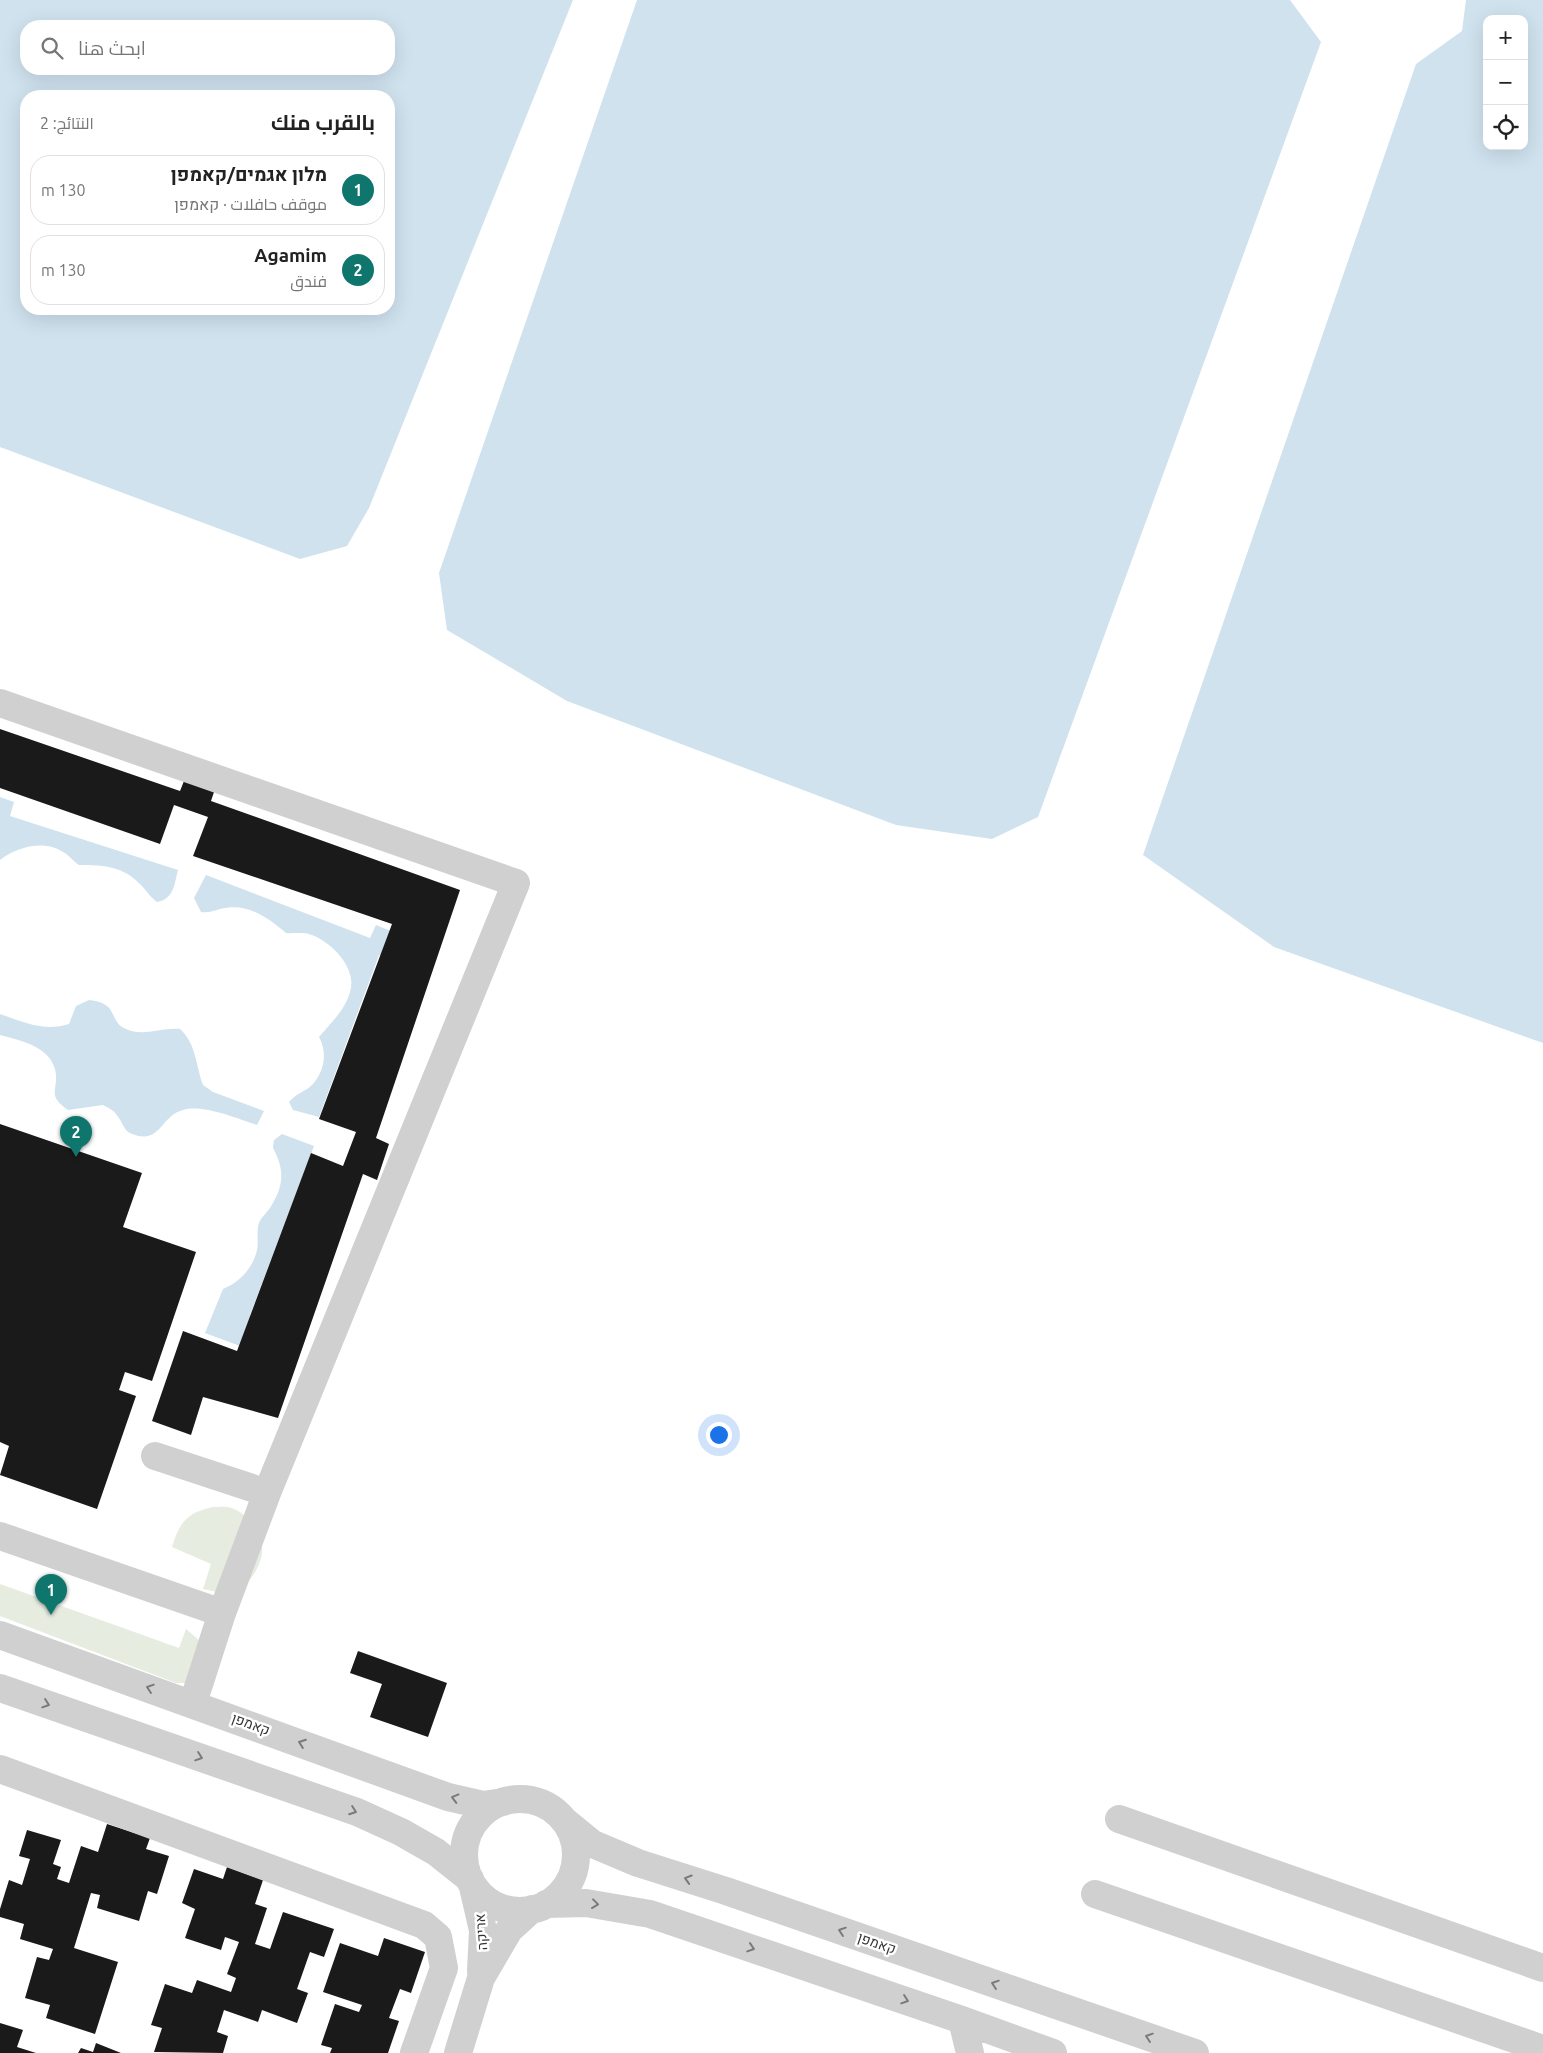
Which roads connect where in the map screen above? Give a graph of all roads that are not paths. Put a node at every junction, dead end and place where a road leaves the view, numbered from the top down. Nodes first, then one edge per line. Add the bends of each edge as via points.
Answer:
1 (0, 703) edge
2 (155, 1456) dead end
3 (266, 1493) junction
4 (0, 1536) edge
5 (222, 1613) junction
6 (0, 1635) edge
7 (0, 1688) edge
8 (193, 1703) junction
9 (0, 1769) edge
10 (503, 1802) junction
11 (1119, 1819) dead end
12 (566, 1822) junction
13 (471, 1883) junction
14 (1096, 1894) dead end
15 (539, 1907) junction
16 (1543, 1968) edge
17 (481, 1978) junction
18 (962, 2020) junction
19 (1543, 2050) edge
20 (414, 2053) edge
21 (458, 2053) edge
22 (970, 2053) edge
23 (1053, 2053) edge
24 (1195, 2053) edge

1 - 3 street via 516,883
2 - 3 street
3 - 5 street
4 - 5 street
5 - 8 street
8 -> 6 street, קאמפן
7 -> 13 street via 357,1812 436,1852
10 -> 8 street, קאמפן via 483,1805 448,1796
9 - 20 street via 424,1925 438,1937 444,1968
10 - 12 street via 531,1799 548,1806
10 - 13 street via 479,1816 468,1832 464,1850
11 - 16 street
12 - 15 street via 577,1850 575,1869 568,1885 556,1899
24 -> 12 street, קאמפן via 638,1863 593,1844
13 - 15 street via 486,1900 504,1909 522,1911
13 - 17 street, אריקה via 481,1912 483,1930
14 - 19 street
15 - 17 street, אריקה via 509,1930
15 -> 18 street via 586,1903 650,1914
17 - 21 street, אריקה
18 - 22 street
18 - 23 street

